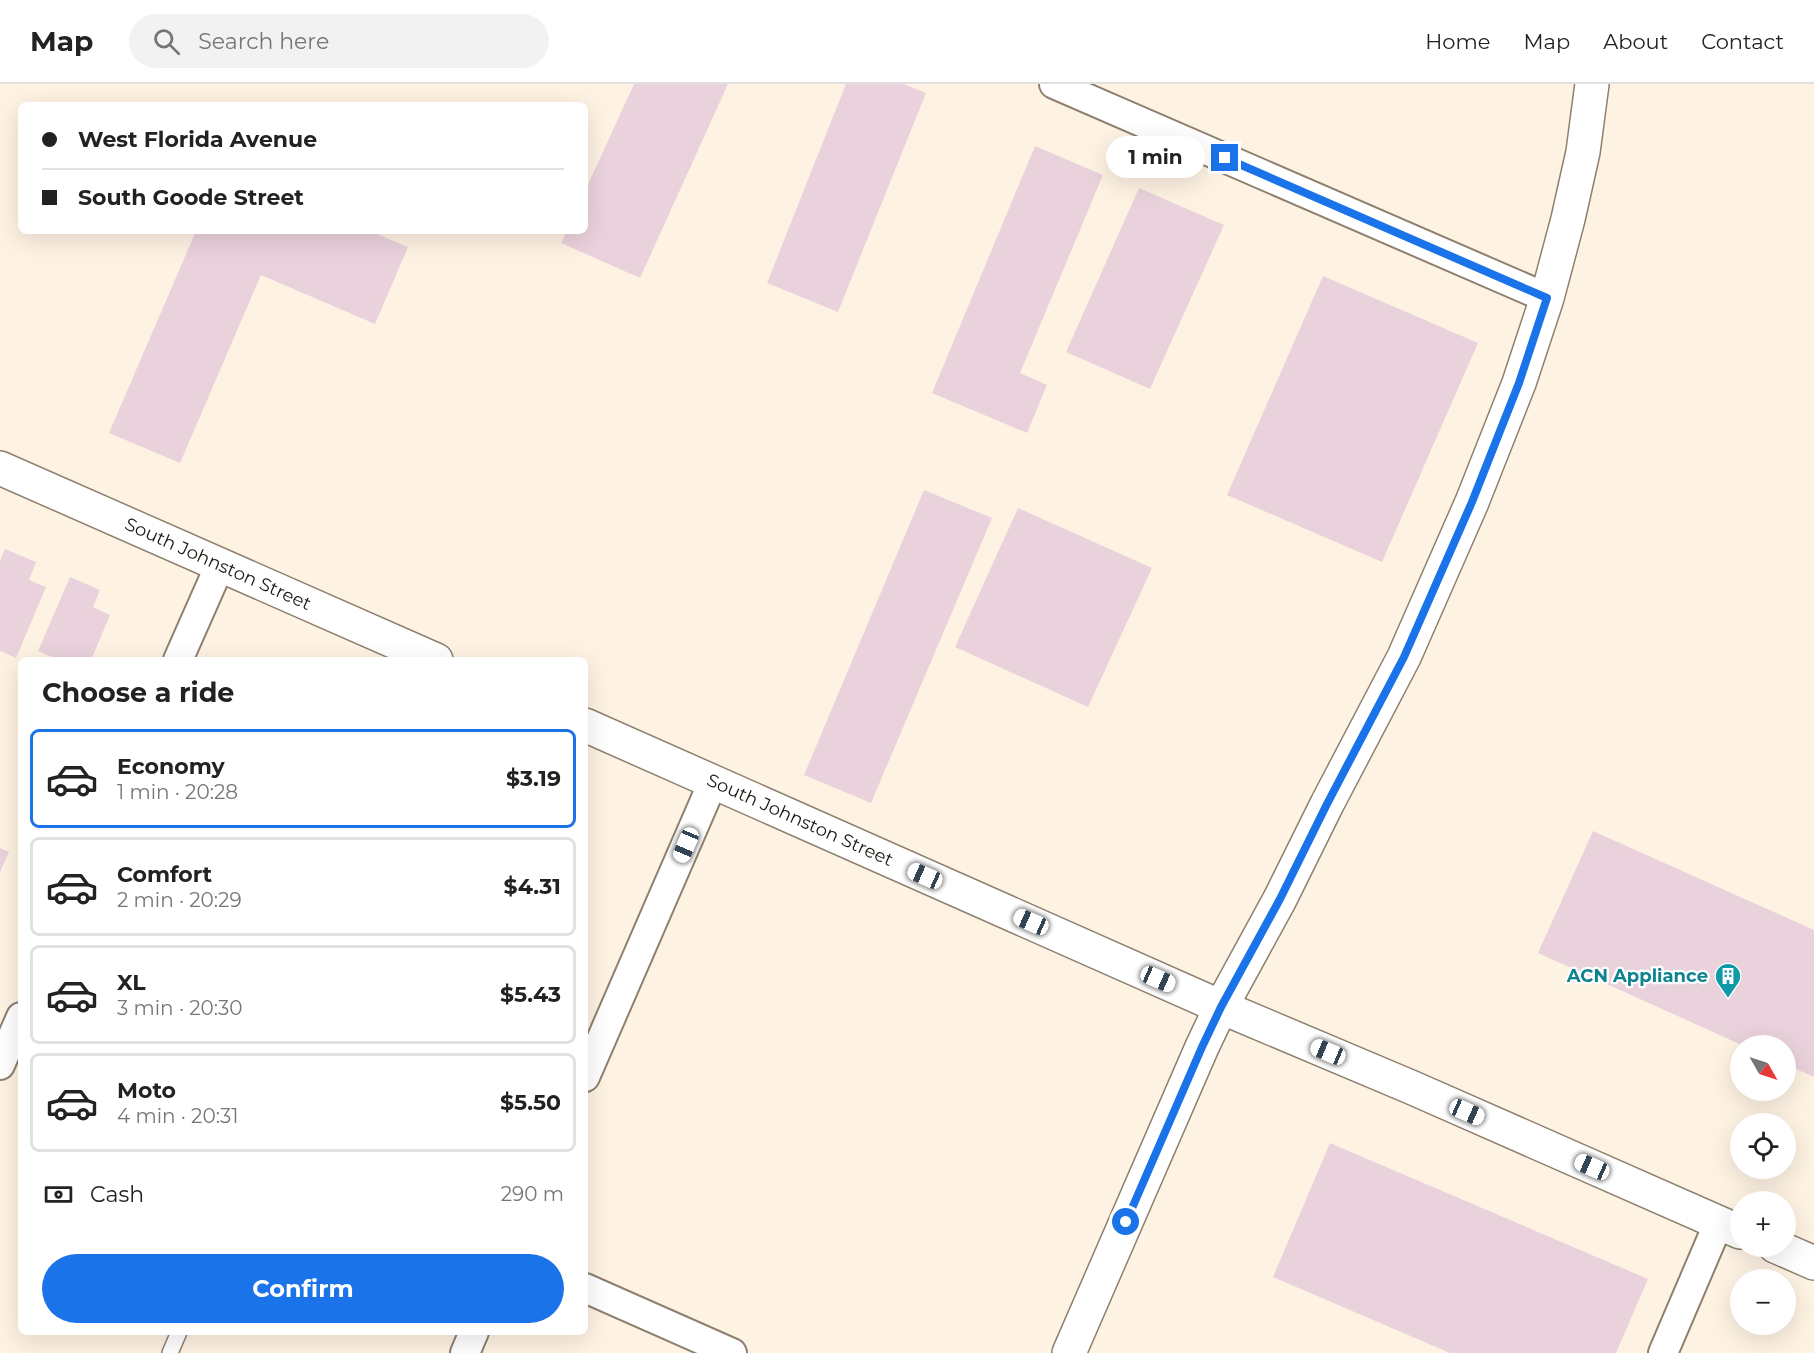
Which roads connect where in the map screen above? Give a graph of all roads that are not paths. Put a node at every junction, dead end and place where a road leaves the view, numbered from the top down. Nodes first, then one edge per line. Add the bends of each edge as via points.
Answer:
1 (1054, 84) edge
2 (1592, 84) edge
3 (1547, 298) junction
4 (0, 468) edge
5 (220, 565) junction
6 (179, 657) edge
7 (429, 657) edge
8 (588, 726) edge
9 (713, 782) junction
10 (1221, 1007) junction
11 (14, 1030) edge
12 (0, 1065) edge
13 (588, 1070) edge
14 (1729, 1227) edge
15 (1796, 1255) edge
16 (1814, 1263) edge
17 (588, 1289) edge
18 (178, 1335) edge
19 (473, 1335) edge
20 (170, 1353) edge
21 (465, 1353) edge
22 (732, 1353) edge
23 (1069, 1353) edge
24 (1663, 1353) edge

1 - 3 street
2 - 3 street via 1583,152
3 - 10 street via 1519,383 1476,491 1404,657
4 - 5 street, South Johnston Street
5 - 6 street
5 - 7 street, South Johnston Street
8 - 9 street, South Johnston Street
9 - 10 street, South Johnston Street
9 - 13 street
10 - 14 street, South Johnston Street
10 - 23 street
11 - 12 street
14 - 24 street
15 - 16 street
17 - 22 street
18 - 20 lane
19 - 21 street

